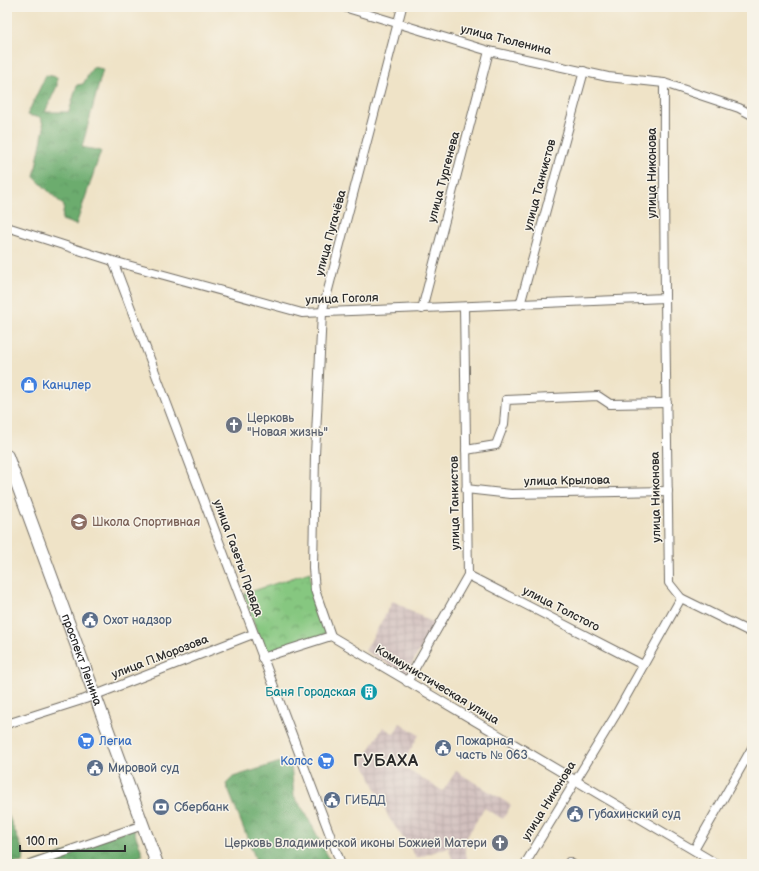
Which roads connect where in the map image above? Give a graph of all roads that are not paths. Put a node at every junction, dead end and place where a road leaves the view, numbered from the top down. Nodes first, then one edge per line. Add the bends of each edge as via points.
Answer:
1 (344, 7) edge
2 (402, 7) edge
3 (398, 22) junction
4 (489, 51) junction
5 (584, 71) junction
6 (664, 83) junction
7 (752, 115) edge
8 (7, 227) edge
9 (113, 261) junction
10 (665, 298) junction
11 (520, 305) junction
12 (464, 307) junction
13 (422, 309) junction
14 (322, 313) junction
15 (667, 403) junction
16 (466, 450) junction
17 (7, 456) edge
18 (466, 489) junction
19 (668, 492) junction
20 (468, 575) junction
21 (681, 598) junction
22 (752, 633) edge
23 (253, 634) junction
24 (331, 636) junction
25 (262, 658) junction
26 (643, 665) junction
27 (407, 682) junction
28 (95, 695) junction
29 (7, 724) edge
30 (752, 748) edge
31 (575, 781) junction
32 (143, 825) junction
33 (694, 850) junction
34 (30, 864) edge
35 (157, 864) edge
36 (341, 864) edge
37 (525, 864) edge
38 (717, 864) edge

1 - 3 street, улица Тюленина
2 - 3 street, улица Пугачёва
3 - 4 street, улица Тюленина
3 - 14 street, улица Пугачёва
4 - 5 street, улица Тюленина
4 - 13 street, улица Тургенева
5 - 6 street, улица Тюленина via 608,77
5 - 11 street, улица Танкистов
6 - 7 street, улица Тюленина via 739,108
6 - 10 street, улица Никонова
8 - 9 street, улица Гоголя
9 - 14 street, улица Гоголя via 302,313
9 - 23 street, улица Газеты Правда
10 - 11 street, улица Гоголя
10 - 15 street, улица Никонова
11 - 12 street, улица Гоголя
12 - 13 street, улица Гоголя
12 - 16 street, улица Танкистов
13 - 14 street, улица Гоголя
14 - 24 street, улица Пугачёва via 313,568 315,590
15 - 16 street via 610,404 598,396 506,400 504,424 496,445
15 - 19 street, улица Никонова
16 - 18 street, улица Танкистов
17 - 28 main road, проспект Ленина
18 - 19 street, улица Крылова via 511,494
18 - 20 street, улица Танкистов
19 - 21 street, улица Никонова via 669,583
20 - 26 street, улица Толстого
20 - 27 street
21 - 22 street
21 - 26 street, улица Никонова
23 - 25 street, улица Газеты Правда
23 - 28 street, улица П.Морозова
24 - 25 street
24 - 27 street, Коммунистическая улица
25 - 36 street, улица Газеты Правда
26 - 31 street, улица Никонова
27 - 31 street, Коммунистическая улица
28 - 29 street, улица П.Морозова
28 - 32 main road, проспект Ленина
30 - 33 street
31 - 33 street, Коммунистическая улица
31 - 37 street, улица Никонова
32 - 34 street
32 - 35 main road, проспект Ленина
33 - 38 street, Коммунистическая улица

